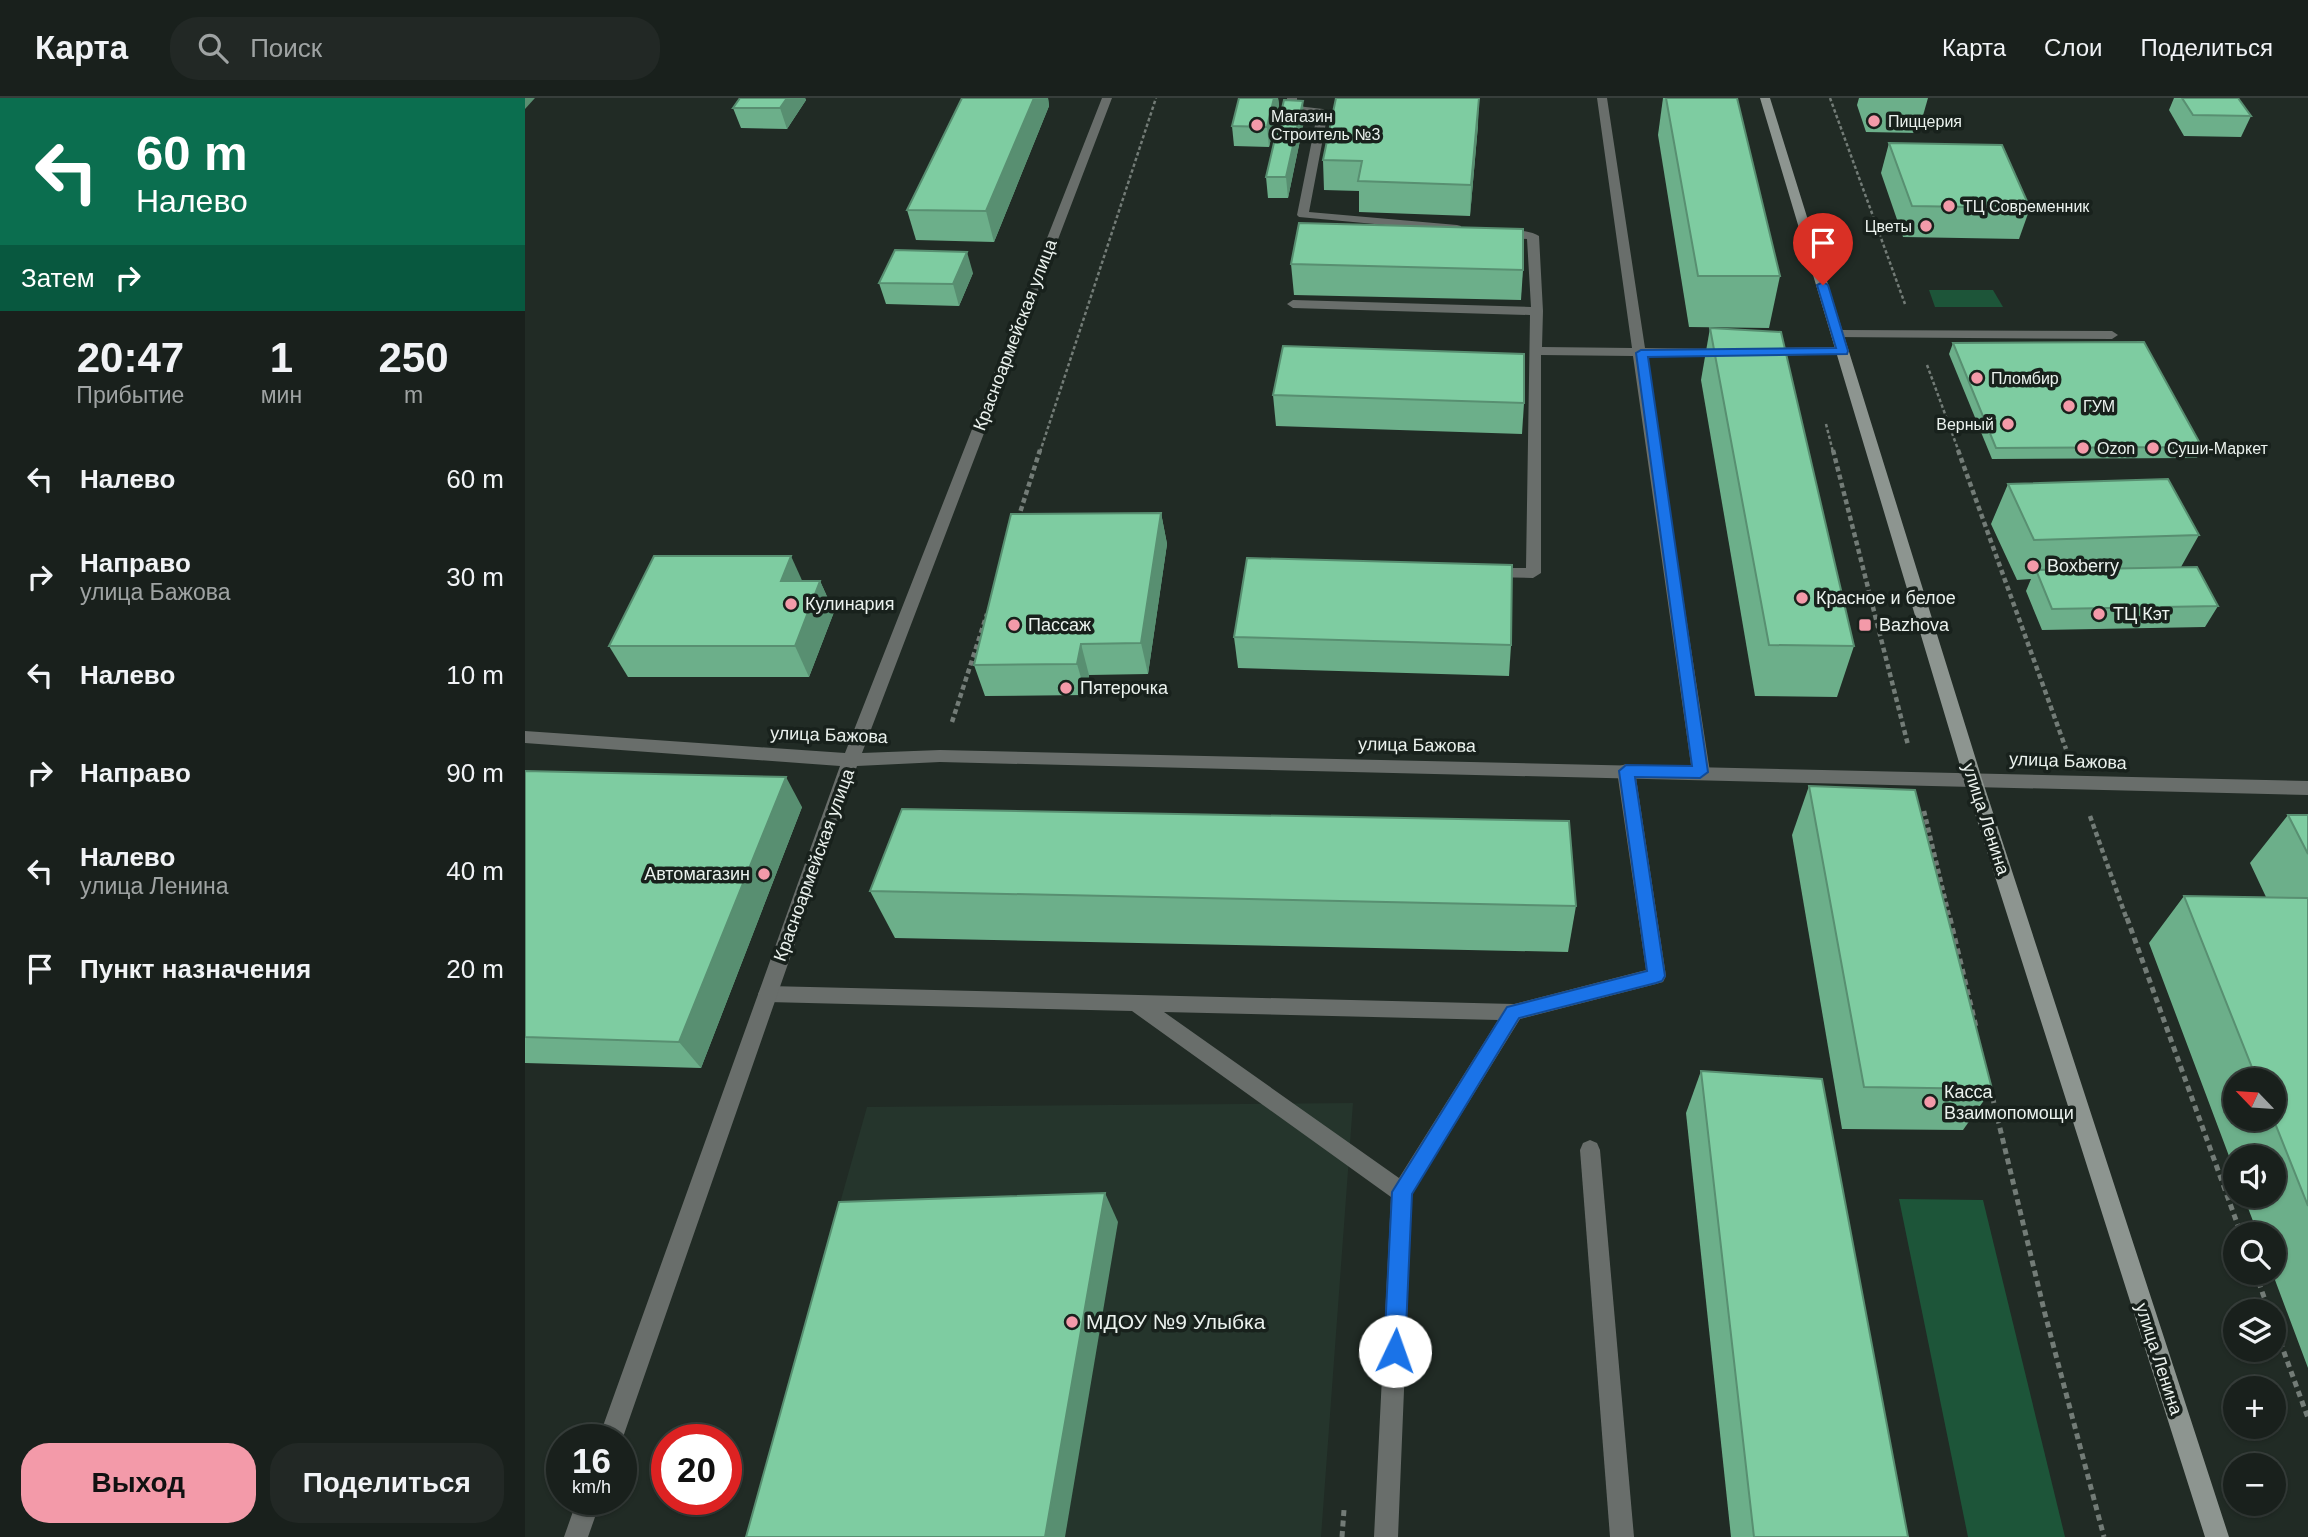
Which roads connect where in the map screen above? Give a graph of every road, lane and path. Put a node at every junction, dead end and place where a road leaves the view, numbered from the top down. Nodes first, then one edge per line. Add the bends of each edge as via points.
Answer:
1 (1107, 98) edge
2 (1156, 98) edge
3 (1292, 98) edge
4 (1602, 98) edge
5 (1765, 98) edge
6 (1830, 98) edge
7 (1465, 229) edge
8 (1492, 232) edge
9 (1293, 304) dead end
10 (1537, 311) junction
11 (1916, 335) junction
12 (2112, 335) dead end
13 (1840, 343) junction
14 (1535, 351) junction
15 (1641, 353) junction
16 (1824, 418) dead end
17 (1018, 519) edge
18 (1478, 572) edge
19 (988, 611) edge
20 (525, 737) edge
21 (940, 756) junction
22 (851, 760) junction
23 (1626, 771) junction
24 (1700, 772) junction
25 (1916, 777) junction
26 (1973, 779) junction
27 (2078, 783) junction
28 (2308, 788) edge
29 (768, 995) junction
30 (1135, 1003) junction
31 (1514, 1012) junction
32 (1977, 1032) edge
33 (1990, 1086) edge
34 (1590, 1150) dead end
35 (1402, 1192) junction
36 (2237, 1222) edge
37 (2286, 1358) edge
38 (2308, 1418) edge
39 (616, 1424) edge
40 (584, 1515) edge
41 (576, 1537) edge
42 (1386, 1537) edge
43 (1622, 1537) edge
44 (2104, 1537) edge
45 (2217, 1537) edge

1 - 22 street, Красноармейская улица
2 - 17 path
3 - 7 street via 1292,108 1323,112 1304,215
4 - 15 street
5 - 13 street, улица Ленина
6 - 11 path
8 - 10 street via 1533,236
9 - 10 street
10 - 14 street
11 - 12 street
11 - 13 street
11 - 27 path
13 - 15 street via 1745,352
13 - 26 street, улица Ленина
14 - 15 street
14 - 18 street via 1533,573
15 - 24 street
16 - 25 path
19 - 21 path
20 - 22 street, улица Бажова
21 - 22 street, улица Бажова
21 - 23 street, улица Бажова
22 - 29 street, Красноармейская улица
23 - 24 street, улица Бажова
23 - 31 street via 1656,976
24 - 25 street, улица Бажова
25 - 26 street, улица Бажова
25 - 32 path
26 - 27 street, улица Бажова
26 - 45 street, улица Ленина
27 - 28 street, улица Бажова
27 - 36 path
29 - 30 street
29 - 39 street, Красноармейская улица
30 - 31 street
30 - 35 street
31 - 35 street
33 - 44 path
34 - 43 street
35 - 42 street
37 - 38 path
40 - 41 street

